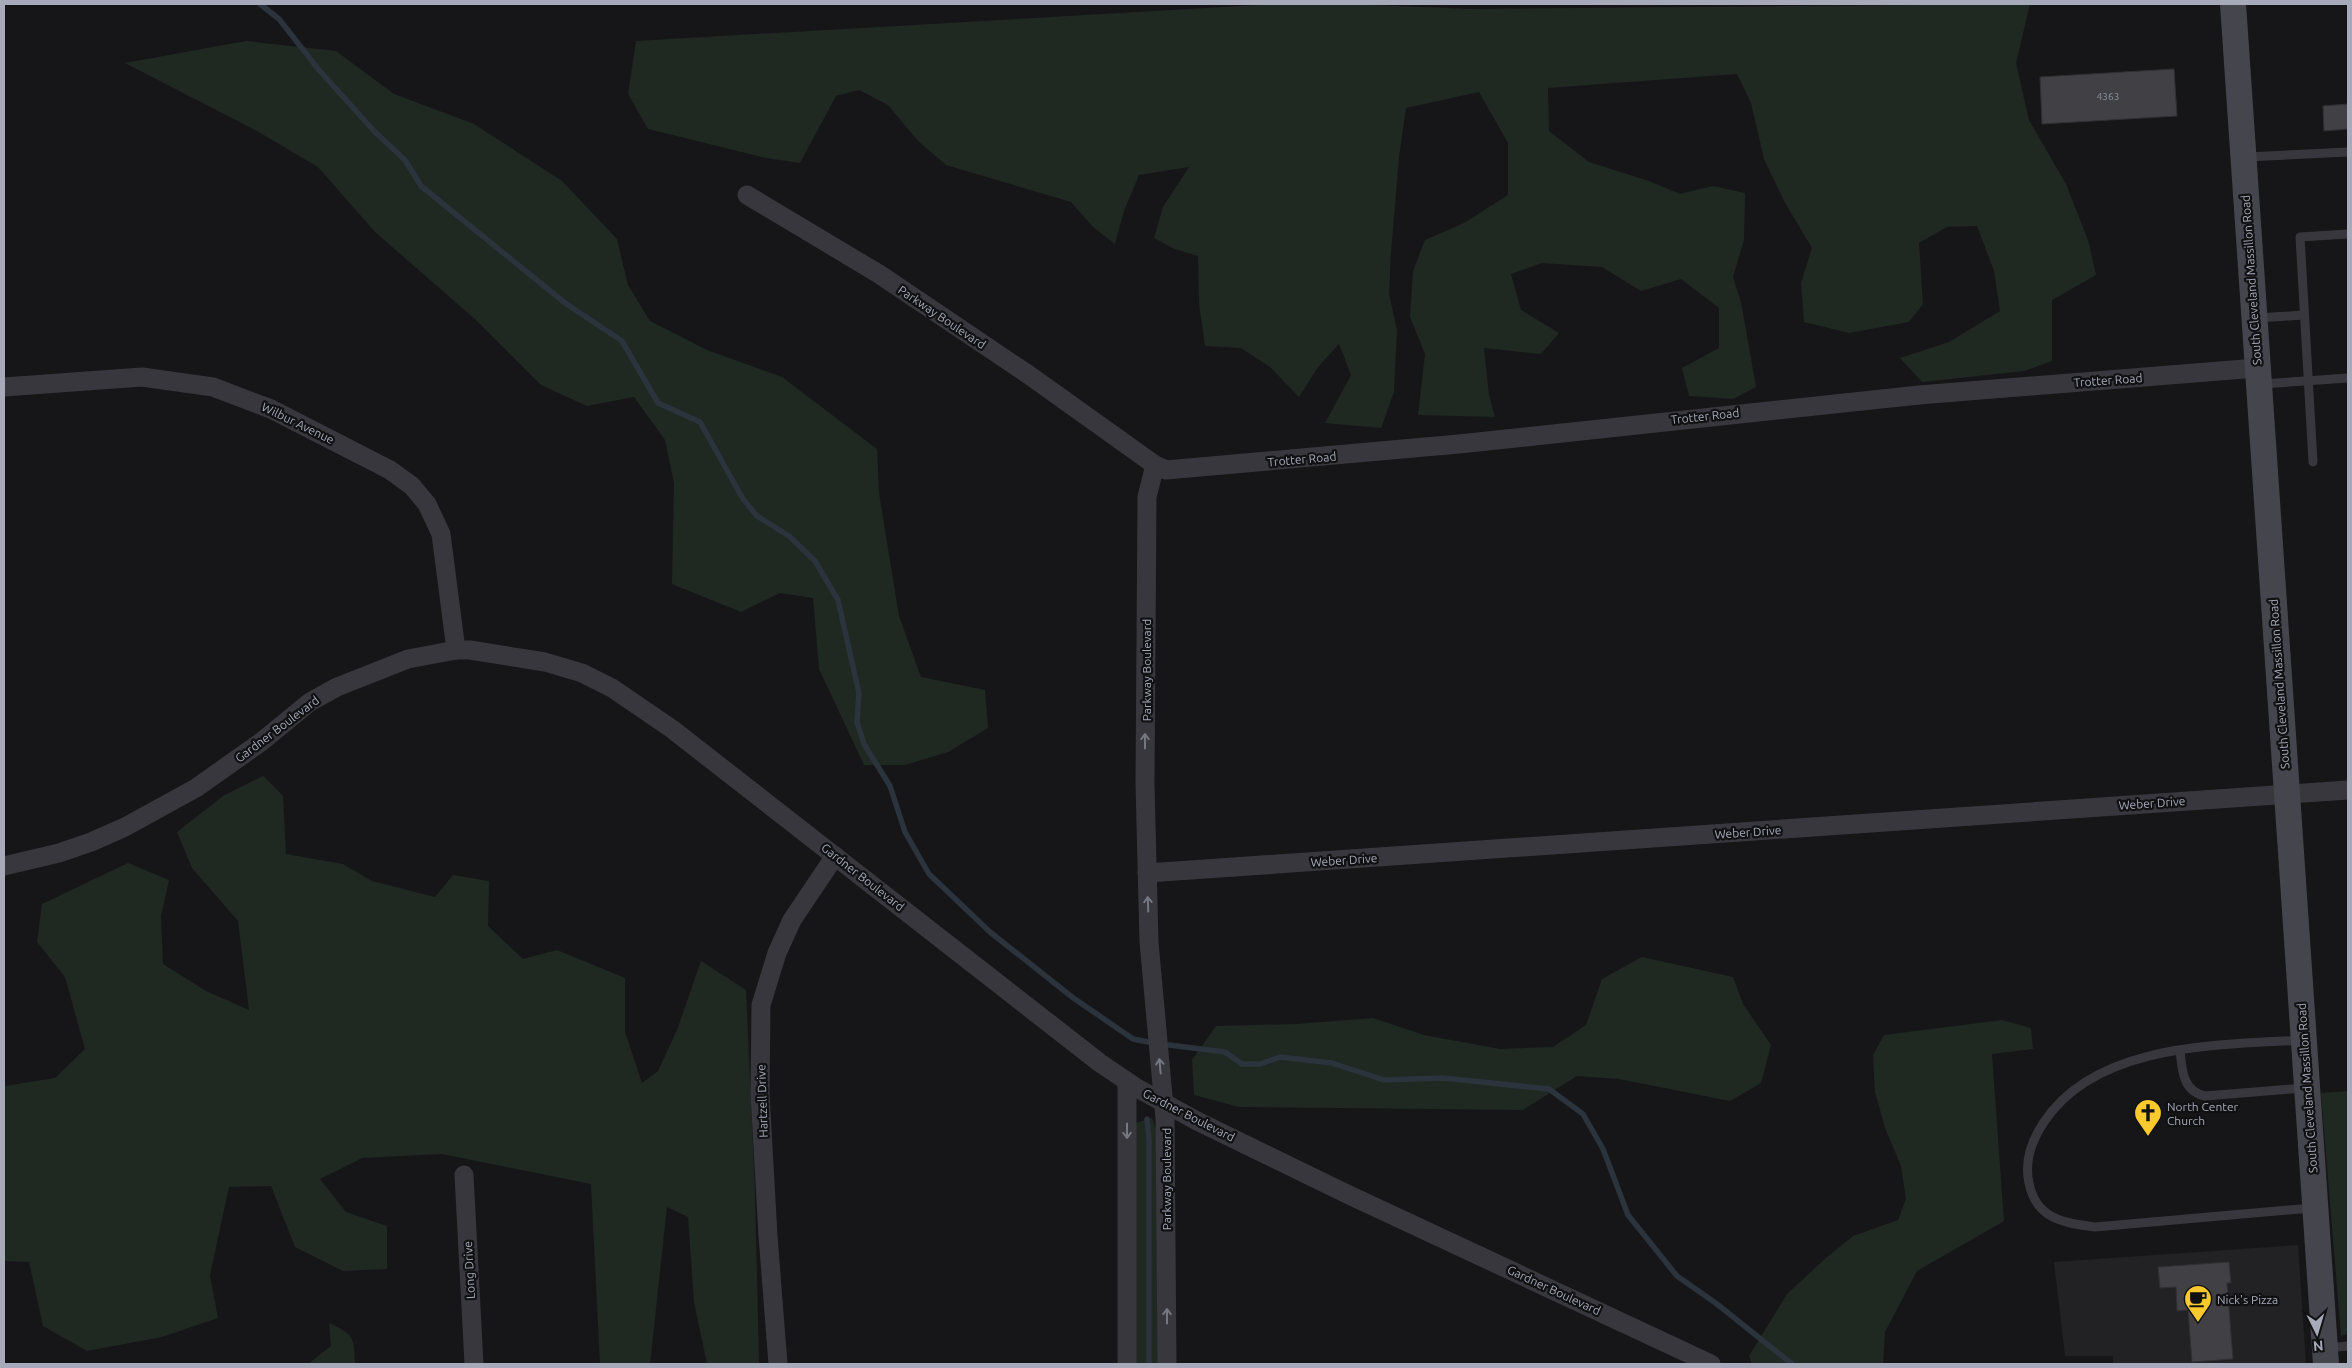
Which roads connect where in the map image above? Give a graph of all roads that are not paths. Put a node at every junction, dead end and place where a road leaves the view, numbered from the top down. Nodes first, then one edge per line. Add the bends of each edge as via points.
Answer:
1 (2232, 4) edge
2 (2348, 152) edge
3 (2243, 157) junction
4 (747, 195) dead end
5 (2348, 234) edge
6 (2304, 315) junction
7 (2254, 318) junction
8 (2258, 376) junction
9 (2348, 378) edge
10 (2308, 381) junction
11 (4, 387) edge
12 (2313, 462) dead end
13 (1155, 465) junction
14 (456, 650) junction
15 (2348, 790) edge
16 (2286, 794) junction
17 (835, 856) junction
18 (4, 866) edge
19 (1147, 873) junction
20 (2303, 1040) junction
21 (2180, 1050) junction
22 (1127, 1082) junction
23 (2307, 1088) junction
24 (1164, 1103) junction
25 (464, 1175) dead end
26 (2315, 1208) junction
27 (2333, 1353) edge
28 (474, 1364) edge
29 (778, 1364) edge
30 (1127, 1364) edge
31 (1167, 1364) edge
32 (1712, 1364) edge

1 - 3 main road, South Cleveland Massillon Road
2 - 3 lane
3 - 7 main road, South Cleveland Massillon Road
4 - 13 street, Parkway Boulevard via 887,279
5 - 6 lane via 2300,237
6 - 7 lane
6 - 10 lane
7 - 8 main road, South Cleveland Massillon Road
8 - 10 lane
8 - 13 street, Trotter Road via 1918,395 1174,471
8 - 16 main road, South Cleveland Massillon Road
9 - 10 lane
10 - 12 lane
11 - 14 street, Wilbur Avenue via 142,376 213,387 271,409 390,470 412,486 428,504 436,520 444,551
19 -> 13 street, Parkway Boulevard via 1147,497
14 - 17 street, Gardner Boulevard via 522,656 582,673 612,688 672,729
14 - 18 street, Gardner Boulevard via 408,659 337,687 301,709 196,788 160,809 91,842
15 - 16 street, Weber Drive
16 - 19 street, Weber Drive
16 - 20 main road, South Cleveland Massillon Road
17 - 22 street, Gardner Boulevard
17 - 29 street, Hartzell Drive via 792,920 777,953 761,1005 760,1093
24 -> 19 street, Parkway Boulevard via 1149,942
20 - 21 lane
20 - 23 main road, South Cleveland Massillon Road
21 - 23 lane via 2186,1083 2194,1093 2204,1096
21 - 26 lane via 2120,1064 2097,1075 2049,1114 2033,1139 2028,1165 2028,1182 2034,1202 2049,1215 2069,1224 2095,1227
22 - 24 street, Gardner Boulevard
22 -> 30 street
23 - 26 main road, South Cleveland Massillon Road
31 -> 24 street, Parkway Boulevard
24 - 32 street, Gardner Boulevard via 1347,1194
25 - 28 street, Long Drive
26 - 27 main road, South Cleveland Massillon Road

